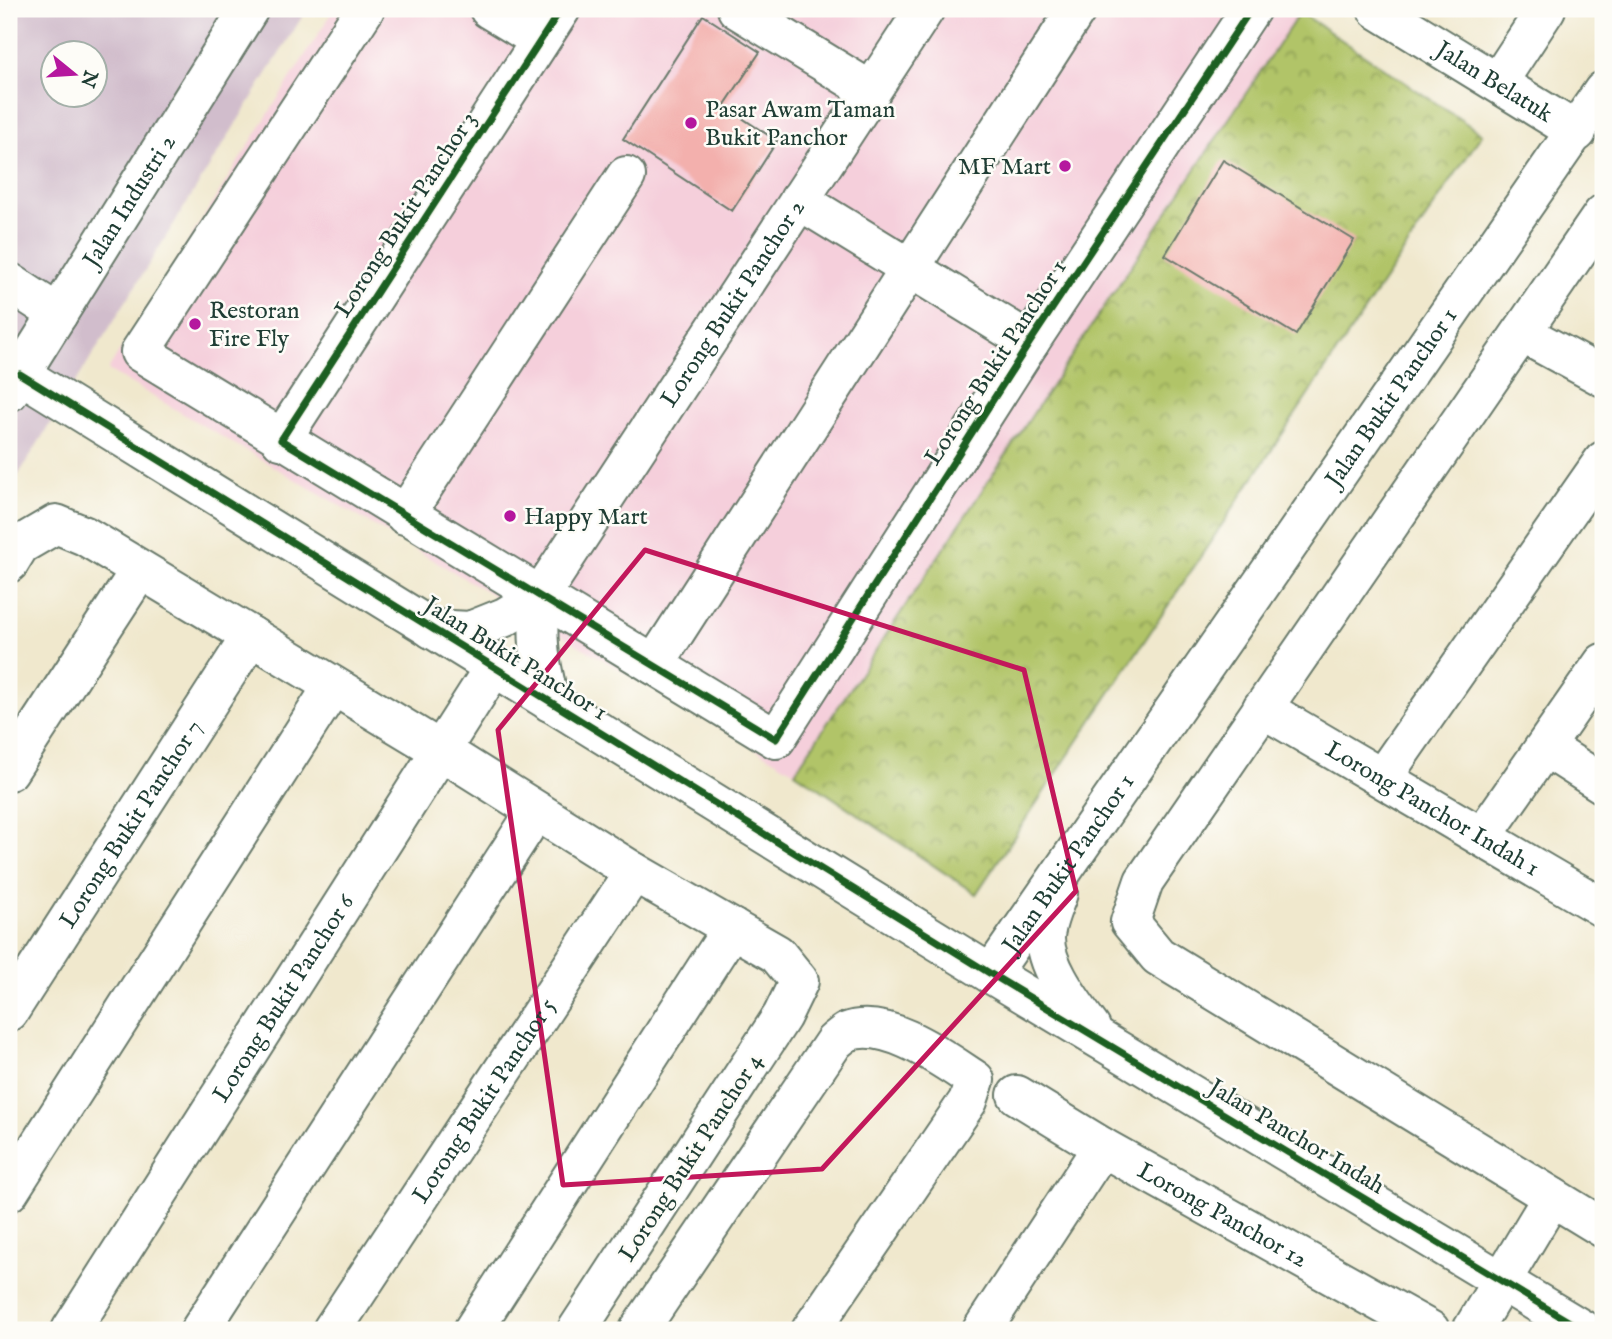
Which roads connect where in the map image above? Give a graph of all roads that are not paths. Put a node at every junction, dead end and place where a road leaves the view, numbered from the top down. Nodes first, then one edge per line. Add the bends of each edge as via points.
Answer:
1 (249, 9) edge
2 (365, 9) edge
3 (489, 9) edge
4 (561, 9) edge
5 (737, 9) edge
6 (925, 9) edge
7 (1077, 9) edge
8 (1251, 9) edge
9 (1377, 9) edge
10 (1546, 9) edge
11 (540, 40) junction
12 (1498, 82) junction
13 (871, 91) junction
14 (1603, 92) edge
15 (1577, 132) junction
16 (626, 176) dead end
17 (799, 200) junction
18 (1603, 214) edge
19 (910, 268) junction
20 (9, 282) edge
21 (58, 314) junction
22 (1522, 333) junction
23 (1030, 342) junction
24 (1603, 377) edge
25 (15, 383) edge
26 (281, 440) junction
27 (1603, 461) edge
28 (405, 515) junction
29 (9, 563) edge
30 (140, 570) junction
31 (540, 596) junction
32 (432, 629) junction
33 (251, 636) junction
34 (1603, 663) edge
35 (654, 665) junction
36 (494, 667) junction
37 (333, 686) junction
38 (550, 702) junction
39 (1262, 708) junction
40 (1545, 747) junction
41 (440, 750) junction
42 (9, 771) edge
43 (1382, 778) junction
44 (1603, 784) edge
45 (536, 811) junction
46 (1482, 837) junction
47 (1067, 866) junction
48 (635, 872) junction
49 (1603, 908) edge
50 (732, 928) junction
51 (991, 974) junction
52 (9, 1012) edge
53 (1098, 1039) junction
54 (1017, 1095) dead end
55 (1102, 1147) junction
56 (9, 1192) edge
57 (1552, 1197) junction
58 (1603, 1228) edge
59 (642, 1230) junction
60 (686, 1258) junction
61 (1501, 1281) junction
62 (71, 1330) edge
63 (200, 1330) edge
64 (332, 1330) edge
65 (473, 1330) edge
66 (577, 1330) edge
67 (639, 1330) edge
68 (811, 1330) edge
69 (982, 1330) edge
70 (1430, 1330) edge
71 (1472, 1330) edge
72 (1583, 1330) edge

1 - 21 street, Jalan Industri 2
2 - 26 street via 140,352
3 - 11 street
4 - 11 street, Lorong Bukit Panchor 3
5 - 13 street
6 - 13 street, Lorong Bukit Panchor 2
7 - 19 street
8 - 23 street, Lorong Bukit Panchor 1
9 - 12 street, Jalan Belatuk
10 - 12 street
11 - 26 street, Lorong Bukit Panchor 3
12 - 15 street, Jalan Belatuk
13 - 17 street, Lorong Bukit Panchor 2
14 - 15 street, Jalan Bukit Panchor 1
15 - 47 street, Jalan Bukit Panchor 1
16 - 28 street
17 - 19 street
17 - 31 street, Lorong Bukit Panchor 2
18 - 22 street
19 - 23 street
19 - 35 street
20 - 21 street
21 - 25 street, Jalan Industri 2
22 - 24 street
22 - 39 street
23 - 35 street, Lorong Bukit Panchor 1 via 776,739
25 - 32 street, Jalan Bukit Panchor 1
26 - 28 street
27 - 43 street
28 - 31 street
29 - 30 street via 20,545 56,524
30 - 33 street
30 - 42 street
31 - 32 street via 470,631
31 - 35 street
31 - 38 street via 539,662
32 - 36 street, Jalan Bukit Panchor 1
33 - 37 street
33 - 52 street, Lorong Bukit Panchor 7
34 - 40 street
36 - 38 street, Jalan Bukit Panchor 1
36 - 41 street, Lorong Bukit Panchor 6
37 - 41 street
37 - 56 street
38 - 51 street, Jalan Bukit Panchor 1
39 - 43 street, Lorong Panchor Indah 1
39 - 57 street via 1144,881 1130,922 1158,956
40 - 44 street
40 - 46 street
41 - 45 street
41 - 62 street, Lorong Bukit Panchor 6
43 - 46 street, Lorong Panchor Indah 1
45 - 48 street
45 - 63 street
46 - 49 street, Lorong Panchor Indah 1
47 - 51 street, Jalan Bukit Panchor 1
47 - 53 street via 1045,932 1046,948 1056,975
48 - 50 street
48 - 64 street, Lorong Bukit Panchor 5
50 - 59 street, Lorong Bukit Panchor 4 via 777,954 799,981 782,1016
50 - 65 street
51 - 53 street, Jalan Panchor Indah
53 - 61 street, Jalan Panchor Indah
54 - 55 street, Lorong Panchor 12
55 - 69 street
55 - 70 street, Lorong Panchor 12
57 - 58 street
57 - 61 street
59 - 60 street
59 - 66 street, Lorong Bukit Panchor 4
60 - 67 street
60 - 68 street via 834,1042 846,1032 872,1029 923,1045 975,1080 968,1101
61 - 71 street
61 - 72 street, Jalan Panchor Indah

